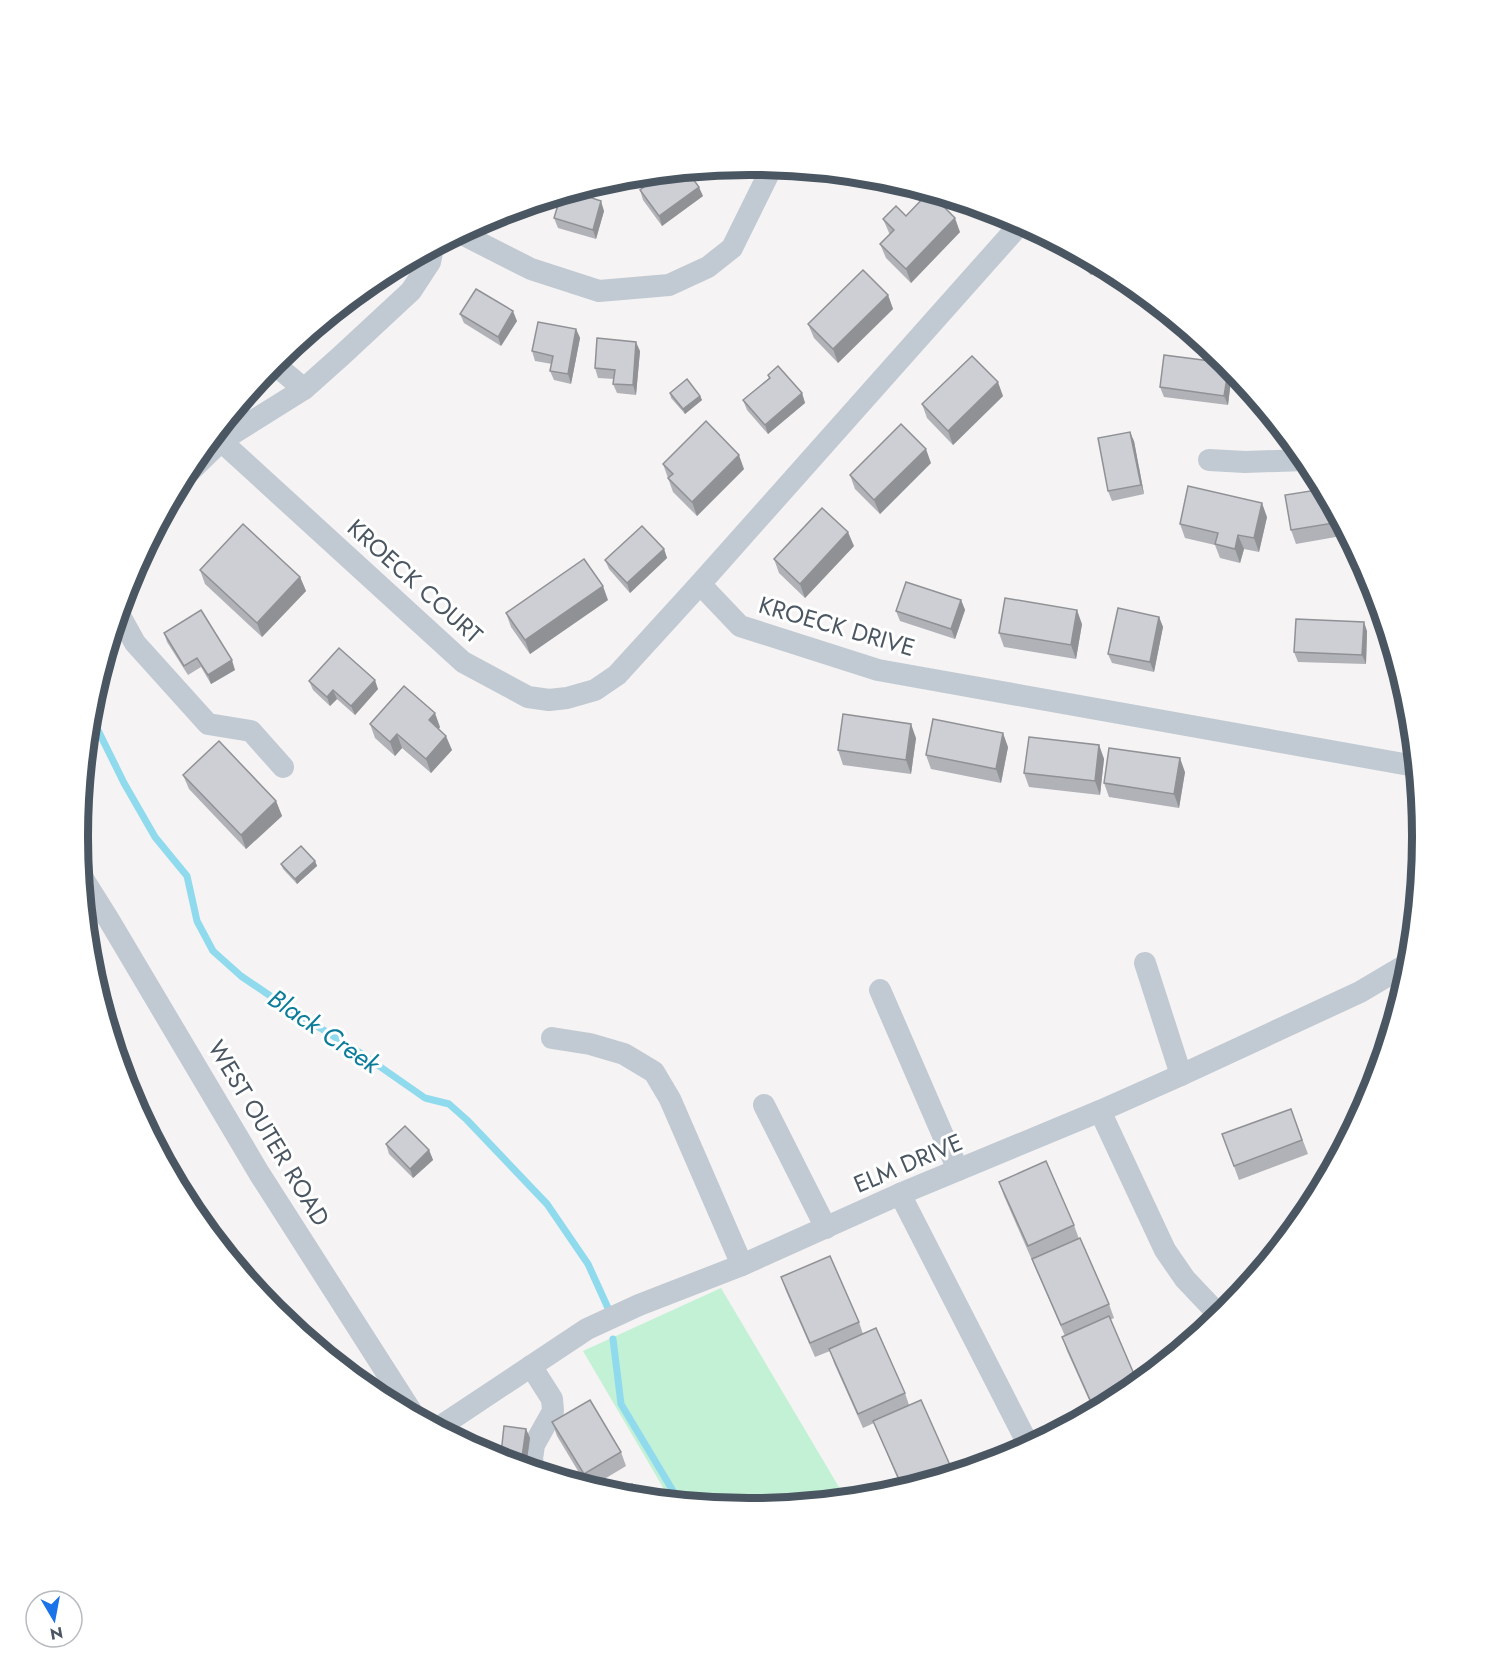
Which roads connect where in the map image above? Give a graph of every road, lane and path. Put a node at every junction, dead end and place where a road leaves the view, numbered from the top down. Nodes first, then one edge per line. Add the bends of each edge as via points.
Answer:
1 (768, 175) edge
2 (1014, 230) edge
3 (469, 238) edge
4 (431, 257) edge
5 (281, 370) edge
6 (304, 389) junction
7 (221, 441) junction
8 (218, 444) edge
9 (1209, 460) dead end
10 (1294, 460) edge
11 (700, 584) junction
12 (124, 624) edge
13 (1407, 765) edge
14 (282, 766) dead end
15 (91, 892) edge
16 (1145, 963) dead end
17 (1398, 970) edge
18 (880, 990) dead end
19 (552, 1038) dead end
20 (1181, 1075) junction
21 (764, 1106) dead end
22 (1100, 1111) junction
23 (957, 1170) junction
24 (900, 1194) junction
25 (826, 1228) junction
26 (742, 1265) junction
27 (1213, 1309) edge
28 (531, 1366) junction
29 (404, 1400) edge
30 (445, 1423) edge
31 (1025, 1438) edge
32 (532, 1461) edge

1 - 3 street via 732,248 708,267 669,285 599,291 531,269
2 - 11 street
4 - 6 street via 411,291
5 - 6 street
6 - 7 street
7 - 8 street
7 - 11 street, KROECK COURT via 463,662 528,697 549,700 595,690 617,675
9 - 10 street
11 - 13 street, KROECK DRIVE via 740,626 878,670
12 - 14 street via 135,643 207,724 251,731
15 - 29 street, WEST OUTER ROAD via 259,1173
16 - 20 street
17 - 20 street, ELM DRIVE via 1360,992
18 - 23 street
19 - 26 street via 624,1054 654,1072 670,1099
20 - 22 street, ELM DRIVE
21 - 25 street
22 - 23 street, ELM DRIVE
22 - 27 street via 1165,1250
23 - 24 street, ELM DRIVE
24 - 25 street, ELM DRIVE
24 - 31 street
25 - 26 street, ELM DRIVE
26 - 28 street, ELM DRIVE via 587,1329
28 - 30 street, ELM DRIVE
28 - 32 street via 552,1399 553,1412 534,1445

